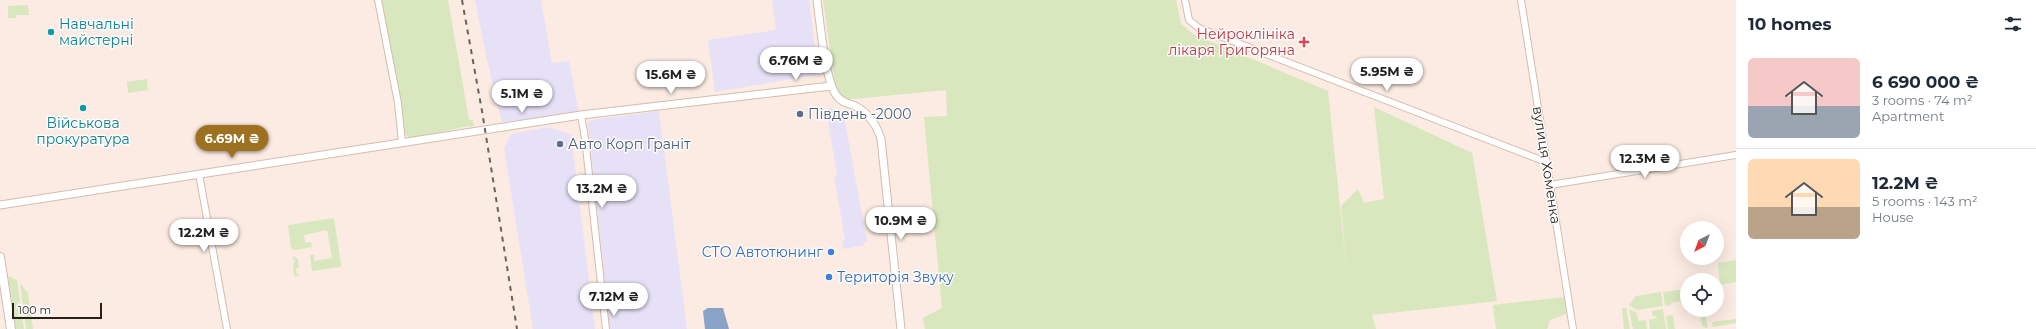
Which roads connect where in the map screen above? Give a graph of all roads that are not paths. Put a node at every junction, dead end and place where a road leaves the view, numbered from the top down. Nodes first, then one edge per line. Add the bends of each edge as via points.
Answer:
1 (378, 0) edge
2 (817, 0) edge
3 (1185, 0) edge
4 (1521, 0) edge
5 (830, 86) junction
6 (581, 115) junction
7 (402, 142) junction
8 (1736, 154) edge
9 (1546, 162) junction
10 (199, 174) junction
11 (1550, 185) junction
12 (0, 205) edge
13 (0, 257) edge
14 (11, 329) edge
15 (226, 329) edge
16 (606, 329) edge
17 (901, 329) edge
18 (1573, 329) edge

1 - 7 street via 398,104
2 - 5 street
3 - 9 street via 1192,24
4 - 9 street, вулиця Хоменка
5 - 6 street
5 - 17 street via 842,102 857,107 868,116 881,139
6 - 7 street
6 - 16 street
7 - 10 street
8 - 11 street
9 - 11 street, вулиця Хоменка
10 - 12 street
10 - 15 street
11 - 18 street, вулиця Хоменка
13 - 14 main road

